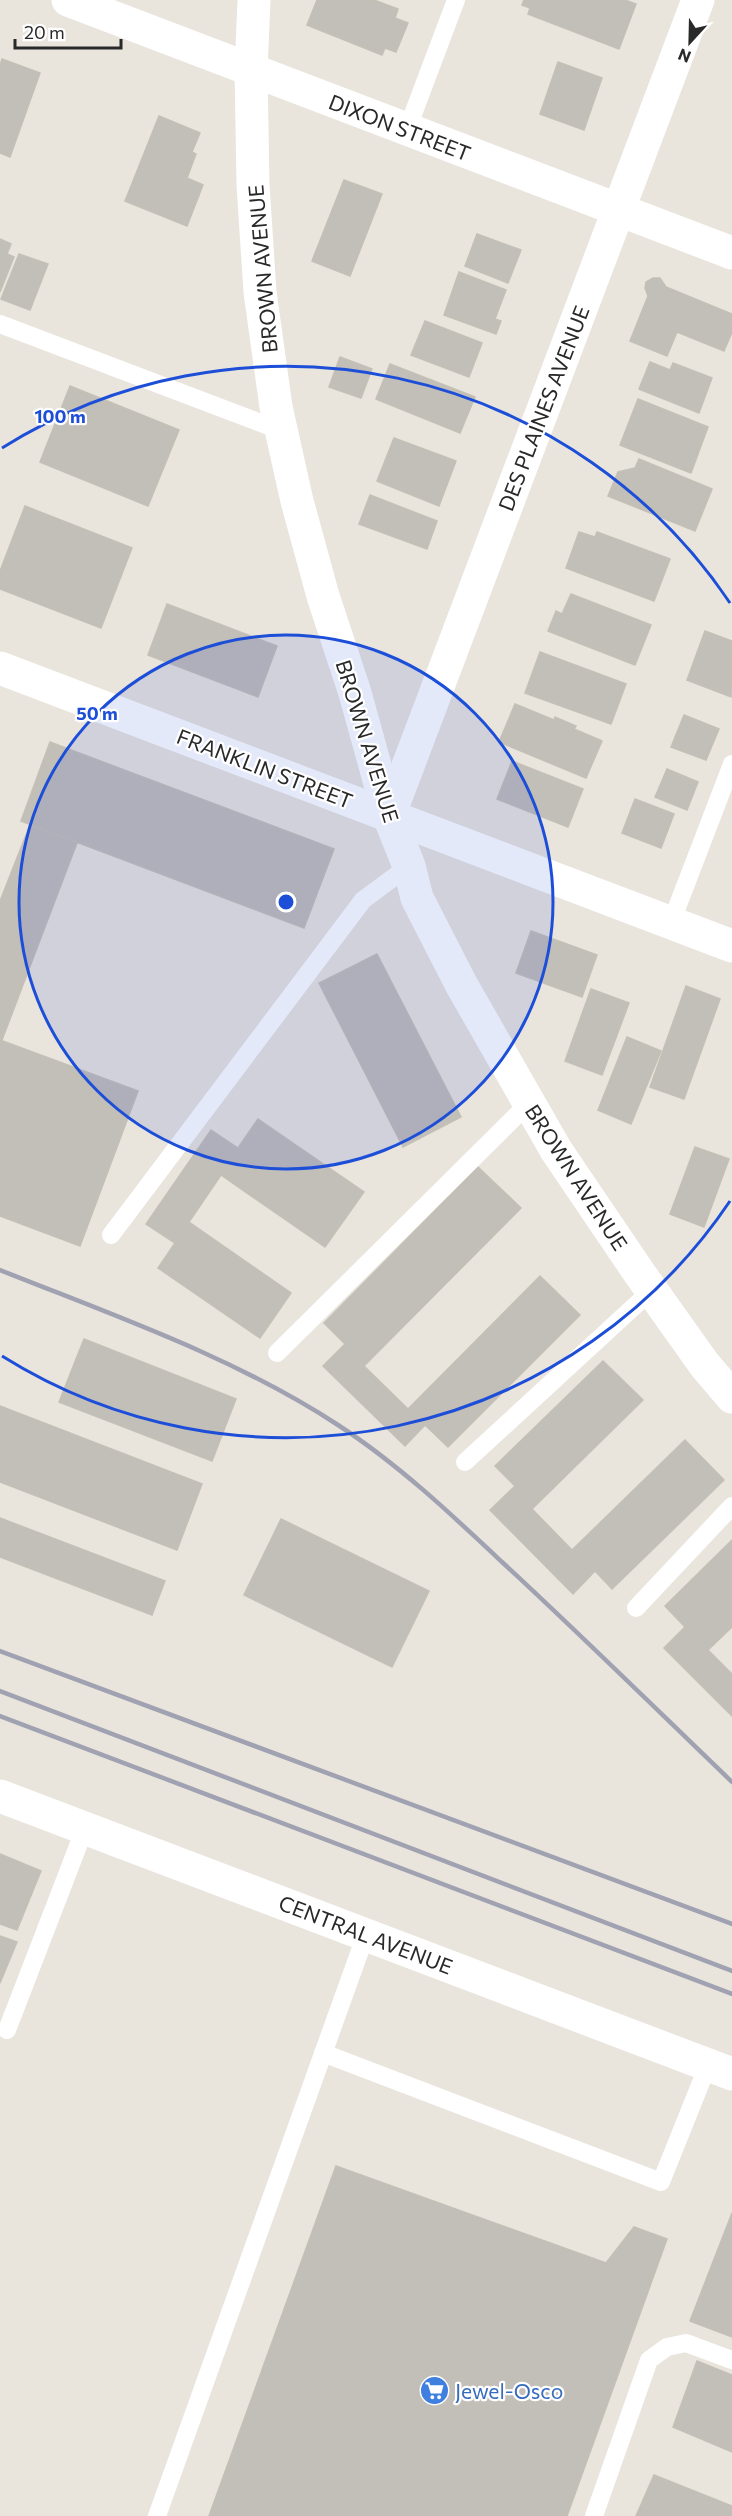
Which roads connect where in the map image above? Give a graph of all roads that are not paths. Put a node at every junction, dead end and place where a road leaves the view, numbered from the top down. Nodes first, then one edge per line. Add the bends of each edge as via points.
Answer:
1 (68, 0) edge
2 (254, 0) edge
3 (456, 0) edge
4 (698, 0) edge
5 (251, 70) junction
6 (407, 130) junction
7 (618, 210) junction
8 (732, 252) edge
9 (0, 324) edge
10 (282, 431) junction
11 (0, 668) edge
12 (732, 764) edge
13 (389, 816) junction
14 (409, 866) junction
15 (671, 922) junction
16 (732, 946) edge
17 (529, 1102) junction
18 (111, 1235) dead end
19 (652, 1290) junction
20 (277, 1353) dead end
21 (732, 1396) edge
22 (465, 1462) dead end
23 (732, 1506) edge
24 (636, 1608) dead end
25 (0, 1796) edge
26 (85, 1828) junction
27 (366, 1934) junction
28 (8, 2030) dead end
29 (323, 2053) junction
30 (720, 2069) edge
31 (732, 2360) edge
32 (157, 2516) edge
33 (594, 2516) edge

1 - 5 street, DIXON STREET
2 - 5 street, BROWN AVENUE
3 - 6 lane
4 - 7 street, DES PLAINES AVENUE
5 - 6 street, DIXON STREET
5 - 10 street, BROWN AVENUE via 260,292
6 - 7 street, DIXON STREET
7 - 8 street, DIXON STREET
7 - 13 street, DES PLAINES AVENUE
9 - 10 lane
10 - 13 street, BROWN AVENUE via 320,585
11 - 13 street, FRANKLIN STREET
12 - 15 lane
13 - 14 street, BROWN AVENUE
13 - 15 street, FRANKLIN STREET
14 - 17 street, BROWN AVENUE via 417,898
14 - 18 lane via 363,900
15 - 16 street, FRANKLIN STREET
17 - 19 street, BROWN AVENUE via 556,1150
17 - 20 lane
19 - 21 street, BROWN AVENUE via 704,1364
19 - 22 lane
23 - 24 lane
25 - 26 street, CENTRAL AVENUE
26 - 27 street, CENTRAL AVENUE
26 - 28 lane
27 - 29 lane
27 - 30 street, CENTRAL AVENUE
29 - 30 lane via 661,2182
29 - 32 lane
31 - 33 lane via 686,2343 667,2347 649,2360

